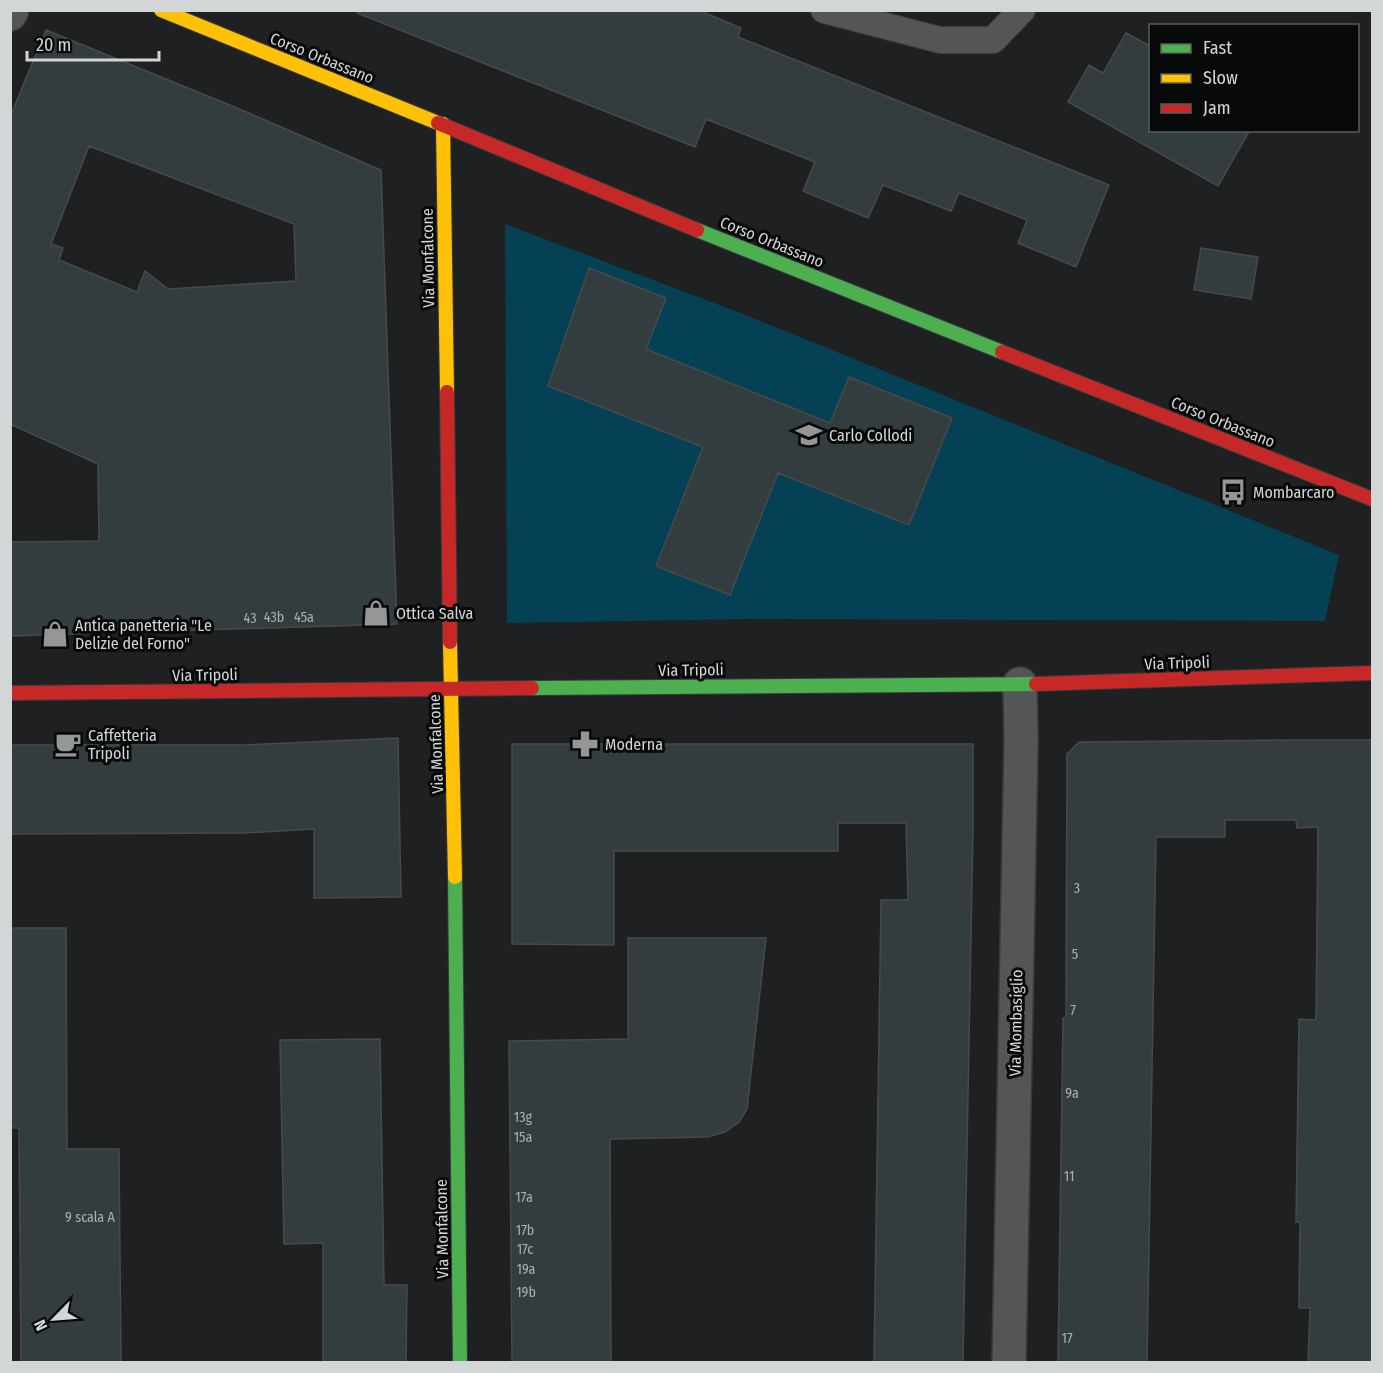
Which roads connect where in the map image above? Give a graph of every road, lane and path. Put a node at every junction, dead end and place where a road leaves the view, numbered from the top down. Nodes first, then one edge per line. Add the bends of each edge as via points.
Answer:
1 (161, 10) edge
2 (824, 10) edge
3 (1022, 10) edge
4 (443, 124) junction
5 (1372, 499) edge
6 (1372, 674) edge
7 (1020, 684) junction
8 (451, 690) junction
9 (10, 693) edge
10 (460, 1362) edge
11 (1009, 1362) edge

1 - 4 street, Corso Orbassano
2 - 3 lane via 940,40 993,40
4 - 5 street, Corso Orbassano via 766,258
4 - 8 street, Via Monfalcone
6 - 7 street, Via Tripoli
7 - 8 street, Via Tripoli
7 - 11 street, Via Mombasiglio
8 - 9 street, Via Tripoli
8 - 10 street, Via Monfalcone

